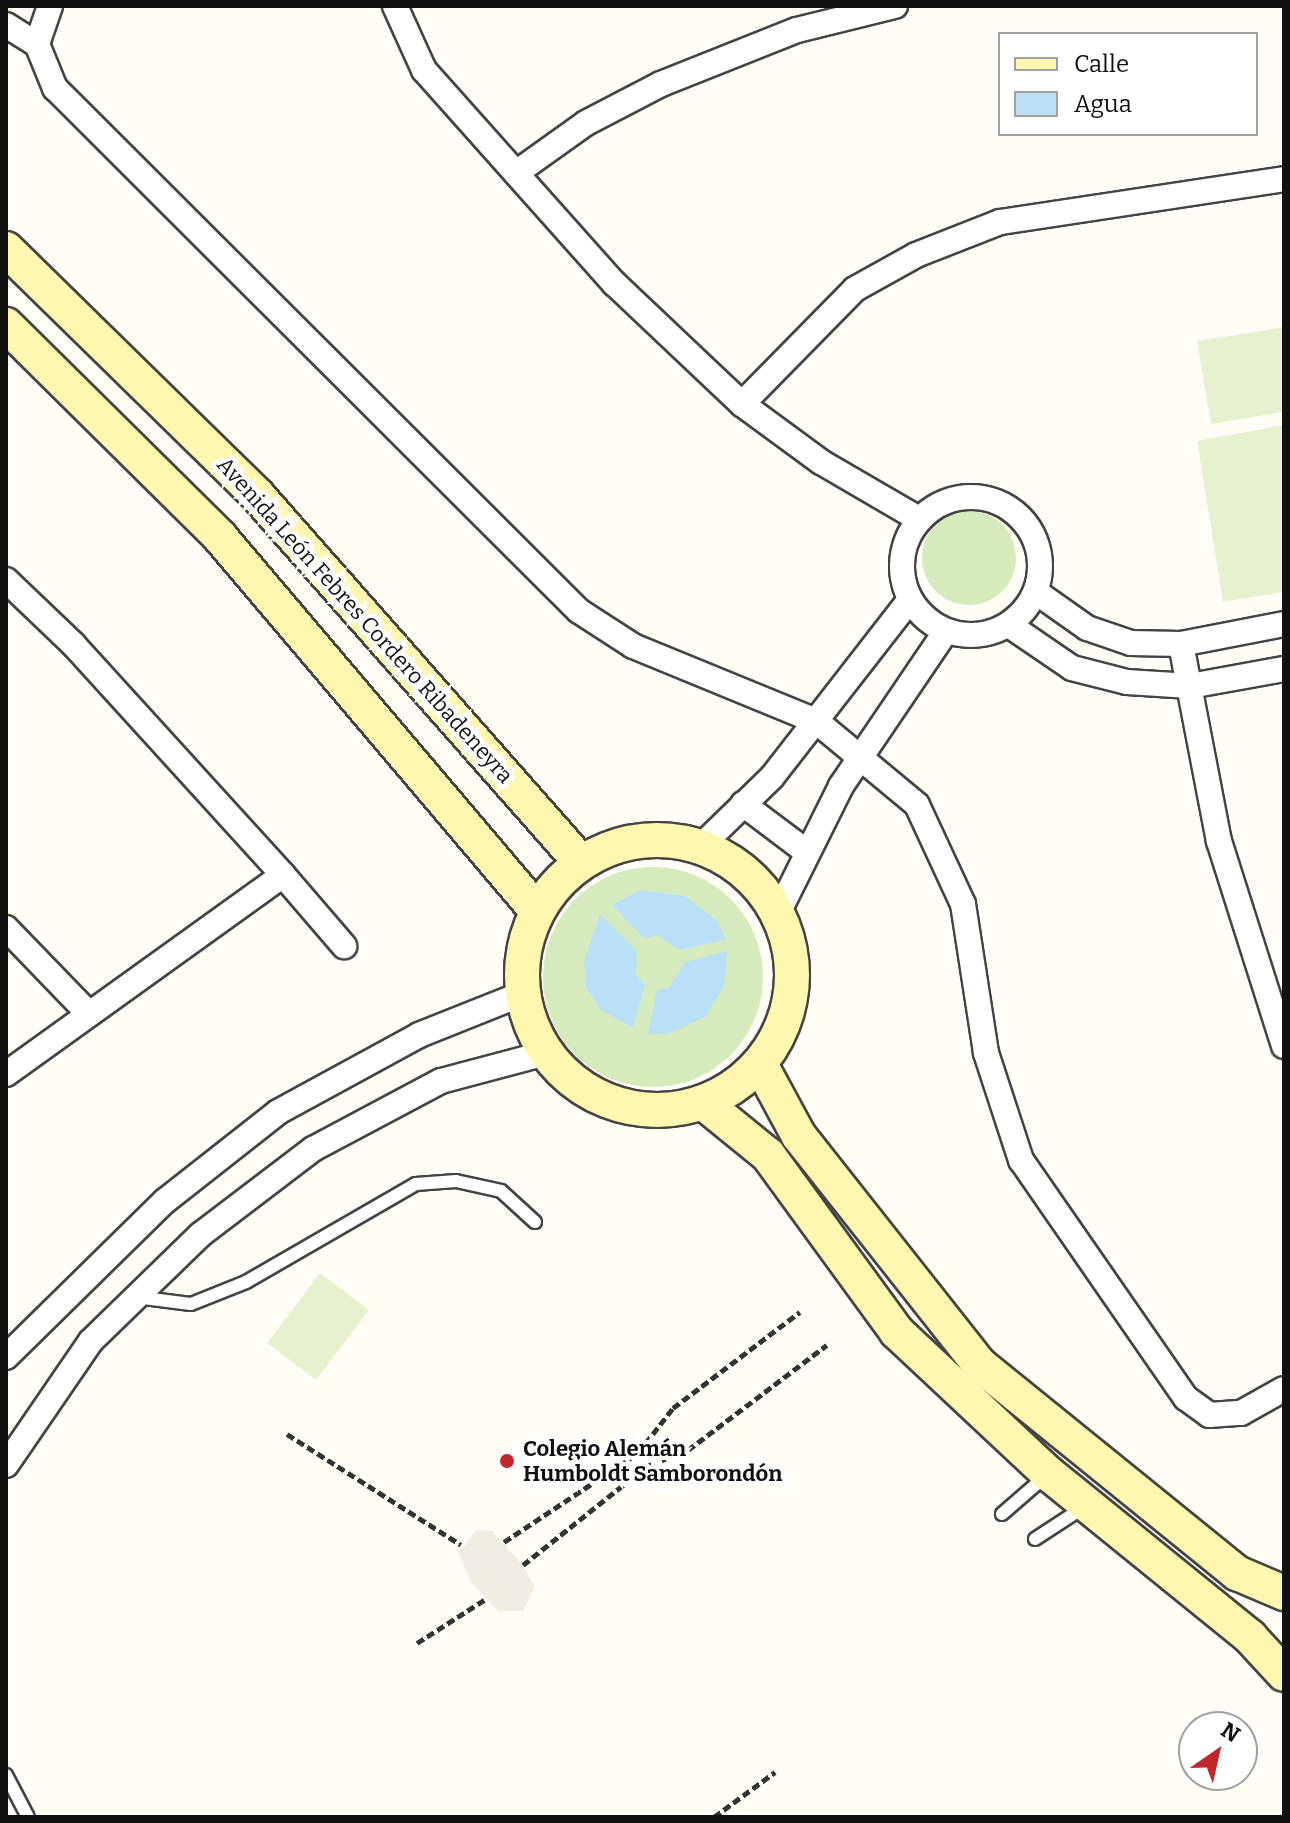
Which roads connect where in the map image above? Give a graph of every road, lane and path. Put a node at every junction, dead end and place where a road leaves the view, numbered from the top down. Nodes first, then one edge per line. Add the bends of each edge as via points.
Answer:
1 (50, 6) edge
2 (395, 6) edge
3 (895, 6) edge
4 (6, 25) edge
5 (37, 44) junction
6 (516, 173) junction
7 (1284, 179) edge
8 (6, 249) edge
9 (6, 325) edge
10 (742, 404) junction
11 (919, 519) junction
12 (6, 580) edge
13 (1036, 592) junction
14 (910, 600) junction
15 (1284, 624) edge
16 (1009, 625) junction
17 (946, 631) junction
18 (1181, 644) junction
19 (1284, 669) edge
20 (1190, 686) junction
21 (816, 721) junction
22 (860, 758) junction
23 (743, 804) junction
24 (700, 847) junction
25 (807, 852) junction
26 (581, 862) junction
27 (283, 875) junction
28 (537, 911) junction
29 (778, 913) junction
30 (6, 928) edge
31 (344, 946) dead end
32 (522, 994) junction
33 (88, 1013) junction
34 (1284, 1046) edge
35 (546, 1053) junction
36 (760, 1064) junction
37 (6, 1074) edge
38 (704, 1103) junction
39 (535, 1222) dead end
40 (136, 1297) junction
41 (800, 1312) dead end
42 (827, 1345) dead end
43 (6, 1357) edge
44 (1284, 1389) edge
45 (287, 1434) dead end
46 (6, 1465) edge
47 (1049, 1474) junction
48 (1087, 1506) junction
49 (1002, 1514) dead end
50 (1035, 1539) dead end
51 (504, 1542) dead end
52 (461, 1545) dead end
53 (523, 1565) dead end
54 (1284, 1593) edge
55 (484, 1600) dead end
56 (417, 1643) dead end
57 (1284, 1674) edge
58 (775, 1772) dead end
59 (6, 1775) edge
60 (28, 1817) edge
61 (714, 1817) edge

1 - 5 street
2 - 6 street via 424,70
3 - 6 street via 797,30 661,84 586,123
4 - 5 street
5 - 21 street via 55,88 579,611 633,646
6 - 10 street via 615,284
7 - 10 street via 1000,222 916,255 855,289
8 - 26 street, Avenida León Febres Cordero Ribadeneyra via 258,496
9 - 28 street via 220,537
10 - 11 street via 821,462
11 - 13 street via 962,497 1009,507 1038,545
11 - 14 street via 902,558
12 - 27 street via 73,644
13 - 16 street
13 - 18 street via 1087,628 1131,643
14 - 17 street
14 - 21 street
15 - 18 street
16 - 17 street via 968,636
16 - 20 street via 1072,668 1127,682
17 - 22 street
18 - 20 street
19 - 20 street
20 - 34 street via 1219,841
21 - 22 street
21 - 23 street
22 - 25 street
22 - 44 street via 917,805 963,904 986,1053 1029,1173 1186,1398 1209,1415 1241,1413
23 - 24 street
23 - 25 street
24 - 26 street via 660,840 619,845
24 - 29 street via 731,862
25 - 29 street
26 - 28 street
27 - 31 street
27 - 33 street
28 - 32 street via 523,951
29 - 36 street via 790,952 792,992 781,1031
30 - 33 street
32 - 35 street
32 - 43 street via 419,1035 278,1112 165,1201
33 - 37 street
35 - 38 street via 577,1084 616,1105 660,1111
35 - 40 street via 441,1081 313,1149 200,1235
36 - 38 street
36 - 54 street via 799,1136 980,1365 1237,1573
38 - 47 street via 768,1155 897,1332
39 - 40 lane via 501,1191 456,1181 416,1184 232,1287 191,1304
40 - 46 street via 91,1341
41 - 51 path via 673,1408 638,1453
42 - 53 path via 688,1450 647,1466
45 - 52 path
47 - 48 street
47 - 49 lane
48 - 50 lane
48 - 57 street via 1250,1637
55 - 56 path
58 - 61 path
59 - 60 lane

